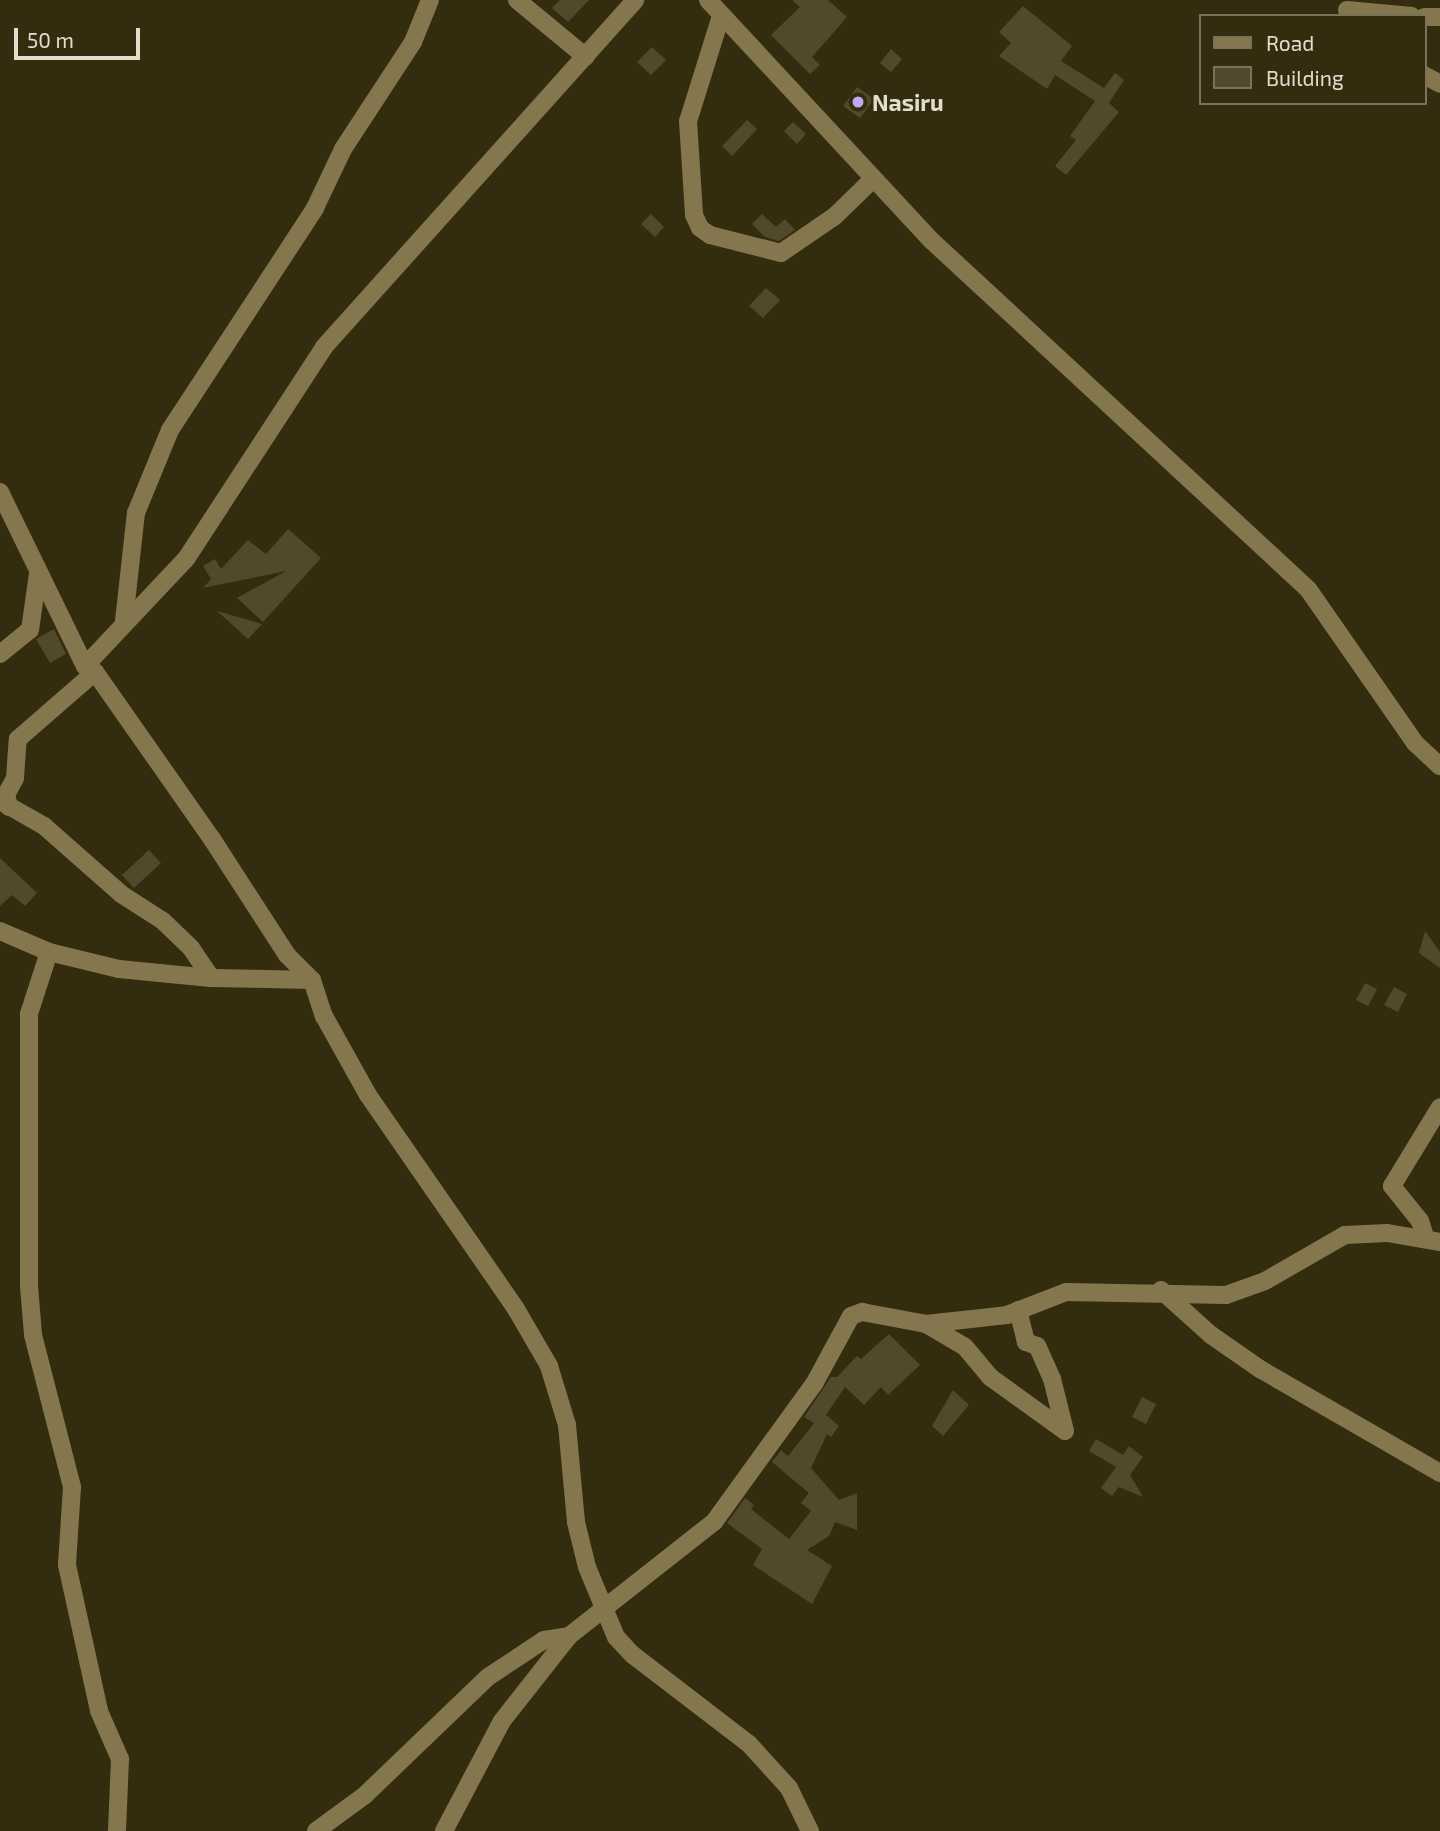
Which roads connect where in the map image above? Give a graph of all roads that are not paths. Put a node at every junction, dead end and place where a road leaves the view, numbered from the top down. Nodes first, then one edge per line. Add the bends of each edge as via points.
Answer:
1 (430, 0) edge
2 (517, 0) edge
3 (635, 0) edge
4 (708, 0) edge
5 (1346, 8) edge
6 (1396, 14) edge
7 (721, 16) junction
8 (586, 57) junction
9 (873, 180) junction
10 (0, 492) edge
11 (38, 574) junction
12 (124, 621) junction
13 (0, 654) edge
14 (90, 669) junction
15 (8, 757) edge
16 (1440, 766) edge
17 (5, 804) edge
18 (0, 931) edge
19 (49, 953) junction
20 (211, 978) junction
21 (312, 980) junction
22 (1440, 1107) edge
23 (1432, 1239) edge
24 (1161, 1290) junction
25 (1018, 1310) junction
26 (926, 1324) junction
27 (1440, 1473) edge
28 (603, 1612) junction
29 (569, 1636) junction
30 (117, 1831) edge
31 (316, 1831) edge
32 (444, 1831) edge
33 (810, 1831) edge

1 - 12 street via 413,42 343,149 315,208 170,430 136,513
2 - 8 street
3 - 8 street
4 - 7 street
5 - 6 street
7 - 9 street
7 - 9 street via 688,121 694,215 700,228 710,235 781,253 835,216
8 - 12 street via 324,347 186,559
9 - 16 street via 932,241 1308,589 1415,743
10 - 11 street
11 - 13 street via 30,629
11 - 14 street
12 - 14 street
14 - 15 street via 22,733
14 - 21 street via 287,955
15 - 17 street via 15,778
17 - 20 street via 44,826 121,894 163,921 191,948
18 - 19 street
19 - 20 street via 118,969
19 - 30 street via 29,1014 29,1286 33,1335 72,1487 67,1565 99,1711 120,1759
20 - 21 street
21 - 28 street via 324,1016 368,1095 495,1278 549,1366 570,1442 576,1522
22 - 23 street via 1392,1186
23 - 24 street via 1345,1235 1265,1281 1226,1295
24 - 25 street via 1066,1292
24 - 27 street via 1211,1335 1260,1369
25 - 26 street via 971,1321
25 - 26 street via 1027,1342 1037,1346 1052,1379 1065,1431 990,1377 965,1347
26 - 28 street via 862,1312 852,1316 814,1384 714,1522
28 - 29 street
28 - 33 street via 616,1637 633,1655 722,1721 775,1771 789,1788
29 - 31 street via 544,1640 488,1677 365,1795
29 - 32 street via 502,1721

